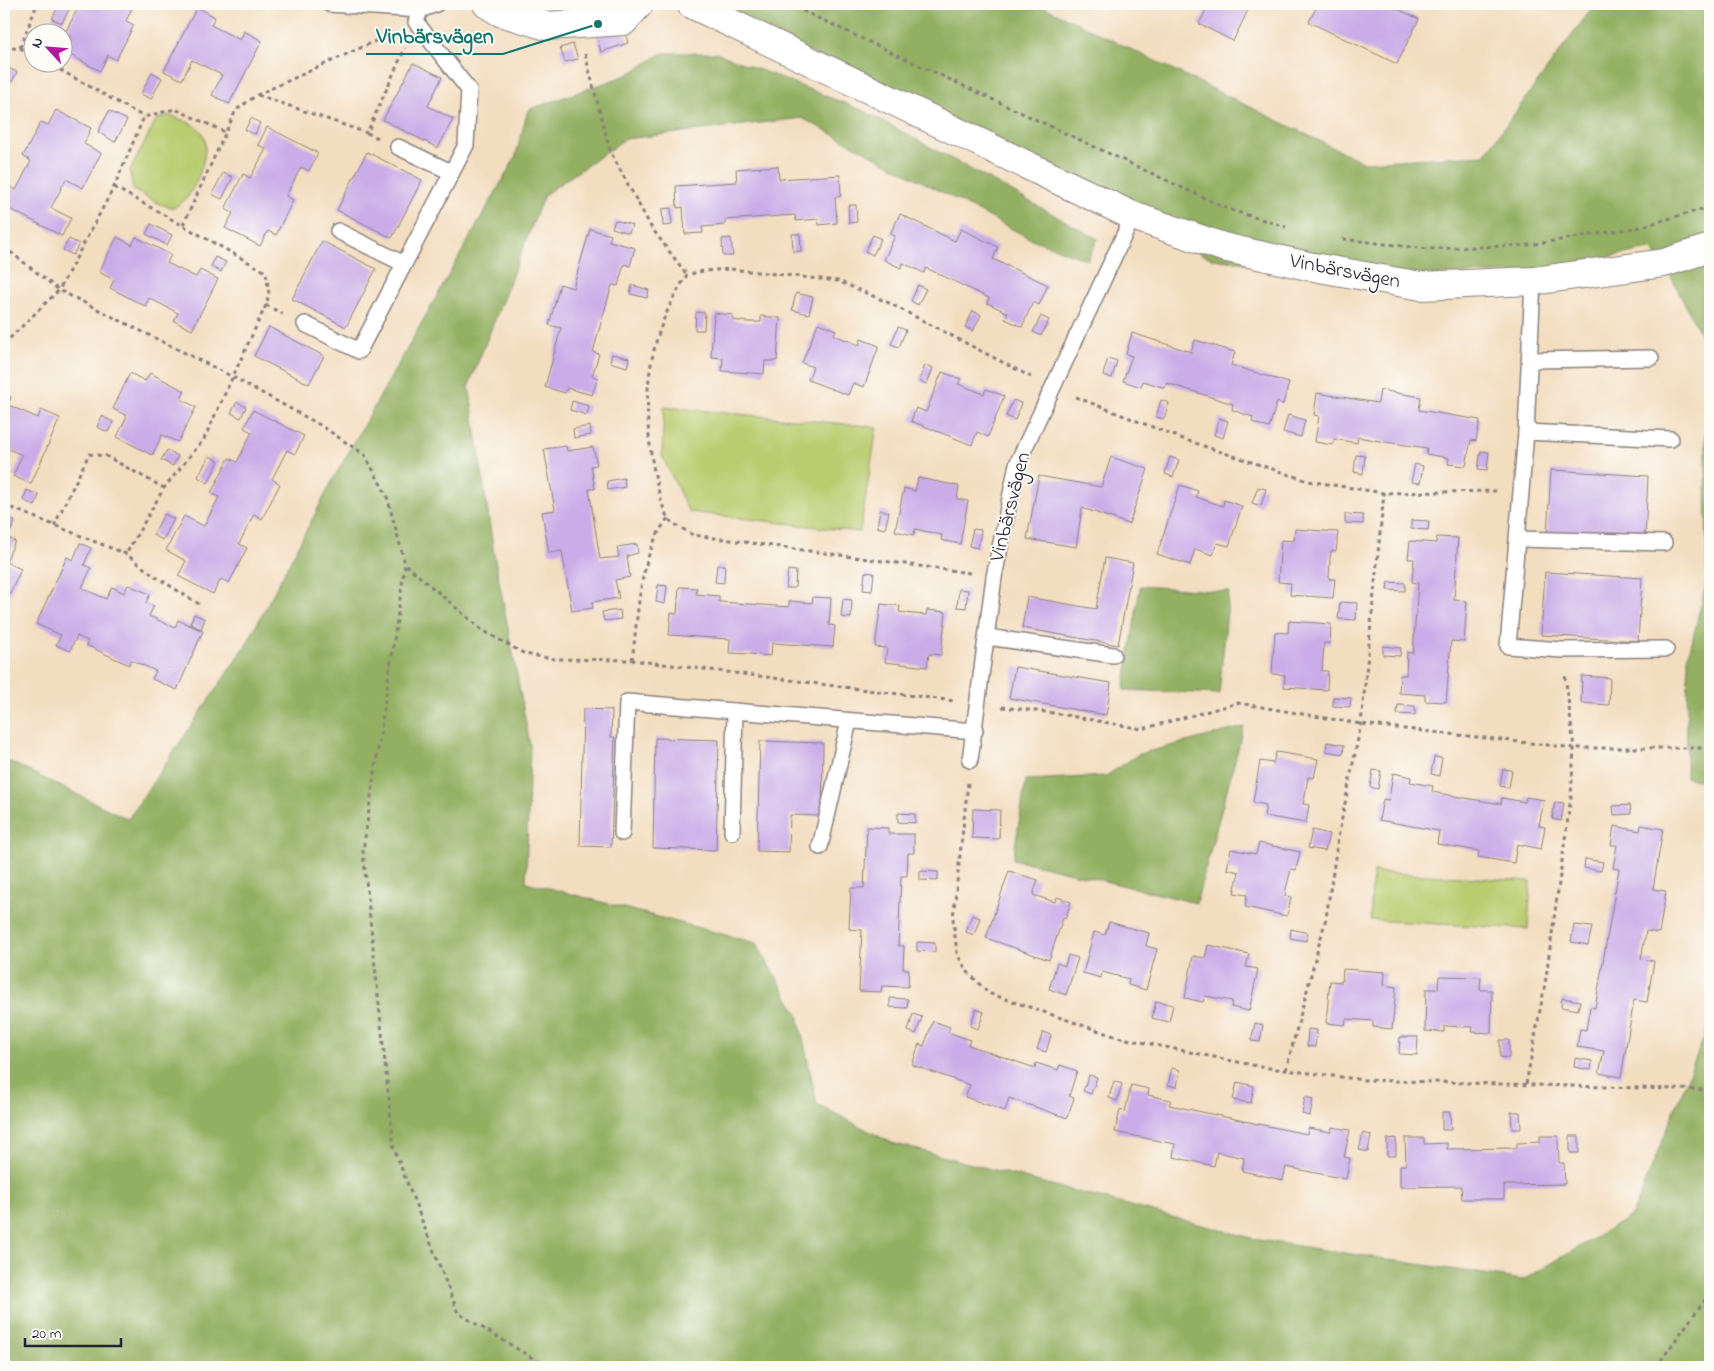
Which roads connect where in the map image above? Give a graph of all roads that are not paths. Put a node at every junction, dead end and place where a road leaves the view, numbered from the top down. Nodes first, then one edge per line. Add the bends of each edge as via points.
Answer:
1 (329, 4) edge
2 (436, 4) edge
3 (486, 4) edge
4 (639, 4) edge
5 (704, 7) edge
6 (418, 16) junction
7 (398, 147) dead end
8 (451, 172) junction
9 (1133, 216) junction
10 (338, 231) dead end
11 (1710, 248) edge
12 (404, 264) junction
13 (1533, 281) junction
14 (305, 324) dead end
15 (1651, 358) dead end
16 (1530, 360) junction
17 (1526, 432) junction
18 (1671, 439) dead end
19 (1517, 539) junction
20 (1664, 543) dead end
21 (987, 637) junction
22 (1666, 649) dead end
23 (1114, 654) dead end
24 (735, 711) junction
25 (849, 721) junction
26 (975, 731) junction
27 (970, 760) road end
28 (732, 832) dead end
29 (622, 833) dead end
30 (820, 847) dead end

1 - 6 lane
2 - 6 lane
3 - 4 street via 500,12 547,26 624,21
5 - 9 street, Vinbärsvägen
6 - 8 lane via 469,90 466,145
7 - 8 lane
8 - 12 lane
9 - 13 street, Vinbärsvägen via 1223,247 1421,286
9 - 21 lane, Vinbärsvägen via 1017,464 994,577
10 - 12 lane
11 - 13 street, Vinbärsvägen via 1664,263
12 - 14 lane via 359,351
13 - 16 lane
15 - 16 lane
16 - 17 lane
17 - 18 lane
17 - 19 lane
19 - 20 lane
19 - 22 lane via 1508,646 1562,650
21 - 23 lane
21 - 26 lane, Vinbärsvägen
24 - 25 lane
24 - 28 lane
24 - 29 lane via 627,702
25 - 26 lane
25 - 30 lane
26 - 27 lane, Vinbärsvägen

